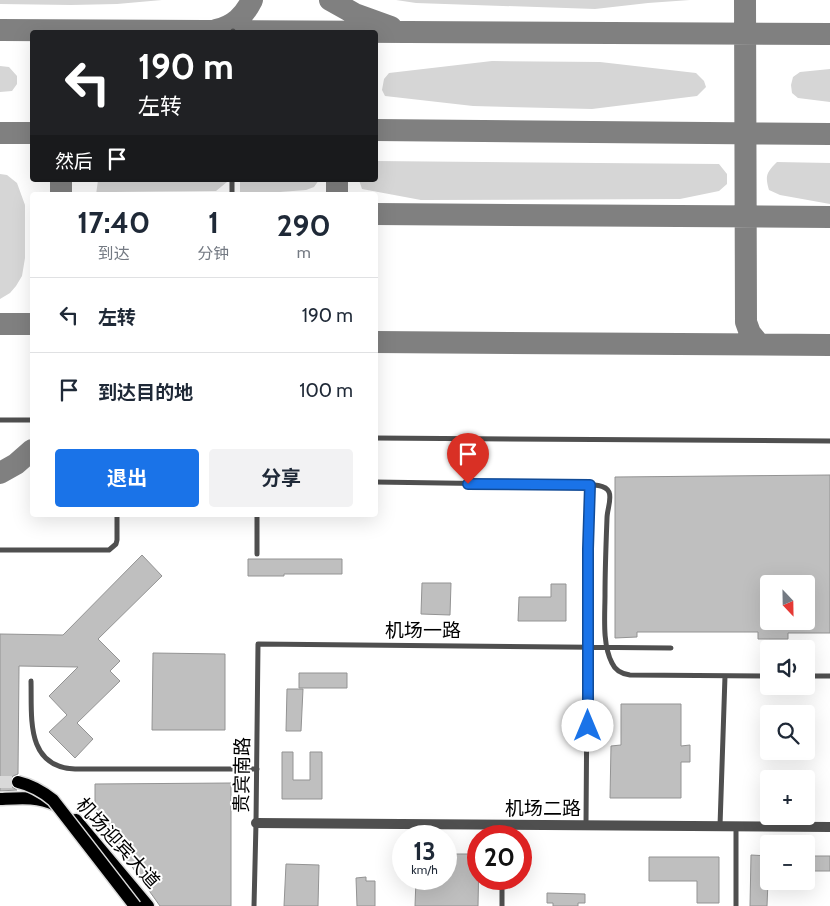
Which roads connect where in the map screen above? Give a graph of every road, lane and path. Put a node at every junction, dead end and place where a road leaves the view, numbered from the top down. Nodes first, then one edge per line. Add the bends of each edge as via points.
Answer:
1 (0, 420) edge
2 (30, 420) edge
3 (378, 438) edge
4 (830, 441) edge
5 (378, 482) edge
6 (590, 485) junction
7 (117, 517) edge
8 (257, 517) edge
9 (0, 550) edge
10 (257, 554) dead end
11 (258, 644) joint
12 (588, 646) junction
13 (606, 647) junction
14 (671, 648) dead end
15 (725, 676) junction
16 (760, 676) edge
17 (815, 676) edge
18 (830, 676) edge
19 (31, 681) dead end
20 (257, 769) junction
21 (18, 782) tunnel mouth
22 (0, 799) edge
23 (256, 824) junction
24 (503, 825) edge
25 (532, 825) edge
26 (586, 825) junction
27 (720, 826) junction
28 (736, 826) junction
29 (830, 827) edge
30 (502, 890) edge
31 (135, 906) edge
32 (148, 906) edge
33 (254, 906) edge
34 (502, 906) edge
35 (736, 906) edge

1 - 2 lane
3 - 4 lane
5 - 6 lane
6 - 12 lane
6 - 13 lane via 602,486 609,494 605,545
7 - 9 lane via 117,540 109,550
8 - 10 lane
11 - 12 lane, 机场一路
11 - 20 lane, 贵宾南路
12 - 13 lane, 机场一路
12 - 26 lane
13 - 14 lane, 机场一路
13 - 15 lane via 617,670 630,676
15 - 16 lane
15 - 27 lane
17 - 18 lane
19 - 20 lane via 35,743 48,759 61,768
20 - 23 lane, 贵宾南路
21 - 31 main road, bridge via 37,788 53,800
22 - 32 main road, 机场迎宾大道 via 34,798 61,807
23 - 24 street, 机场二路
23 - 33 lane, 贵宾南路
25 - 26 street, 机场二路
26 - 27 street, 机场二路
27 - 28 street, 机场二路
28 - 29 street, 机场二路
28 - 35 lane
30 - 34 lane

